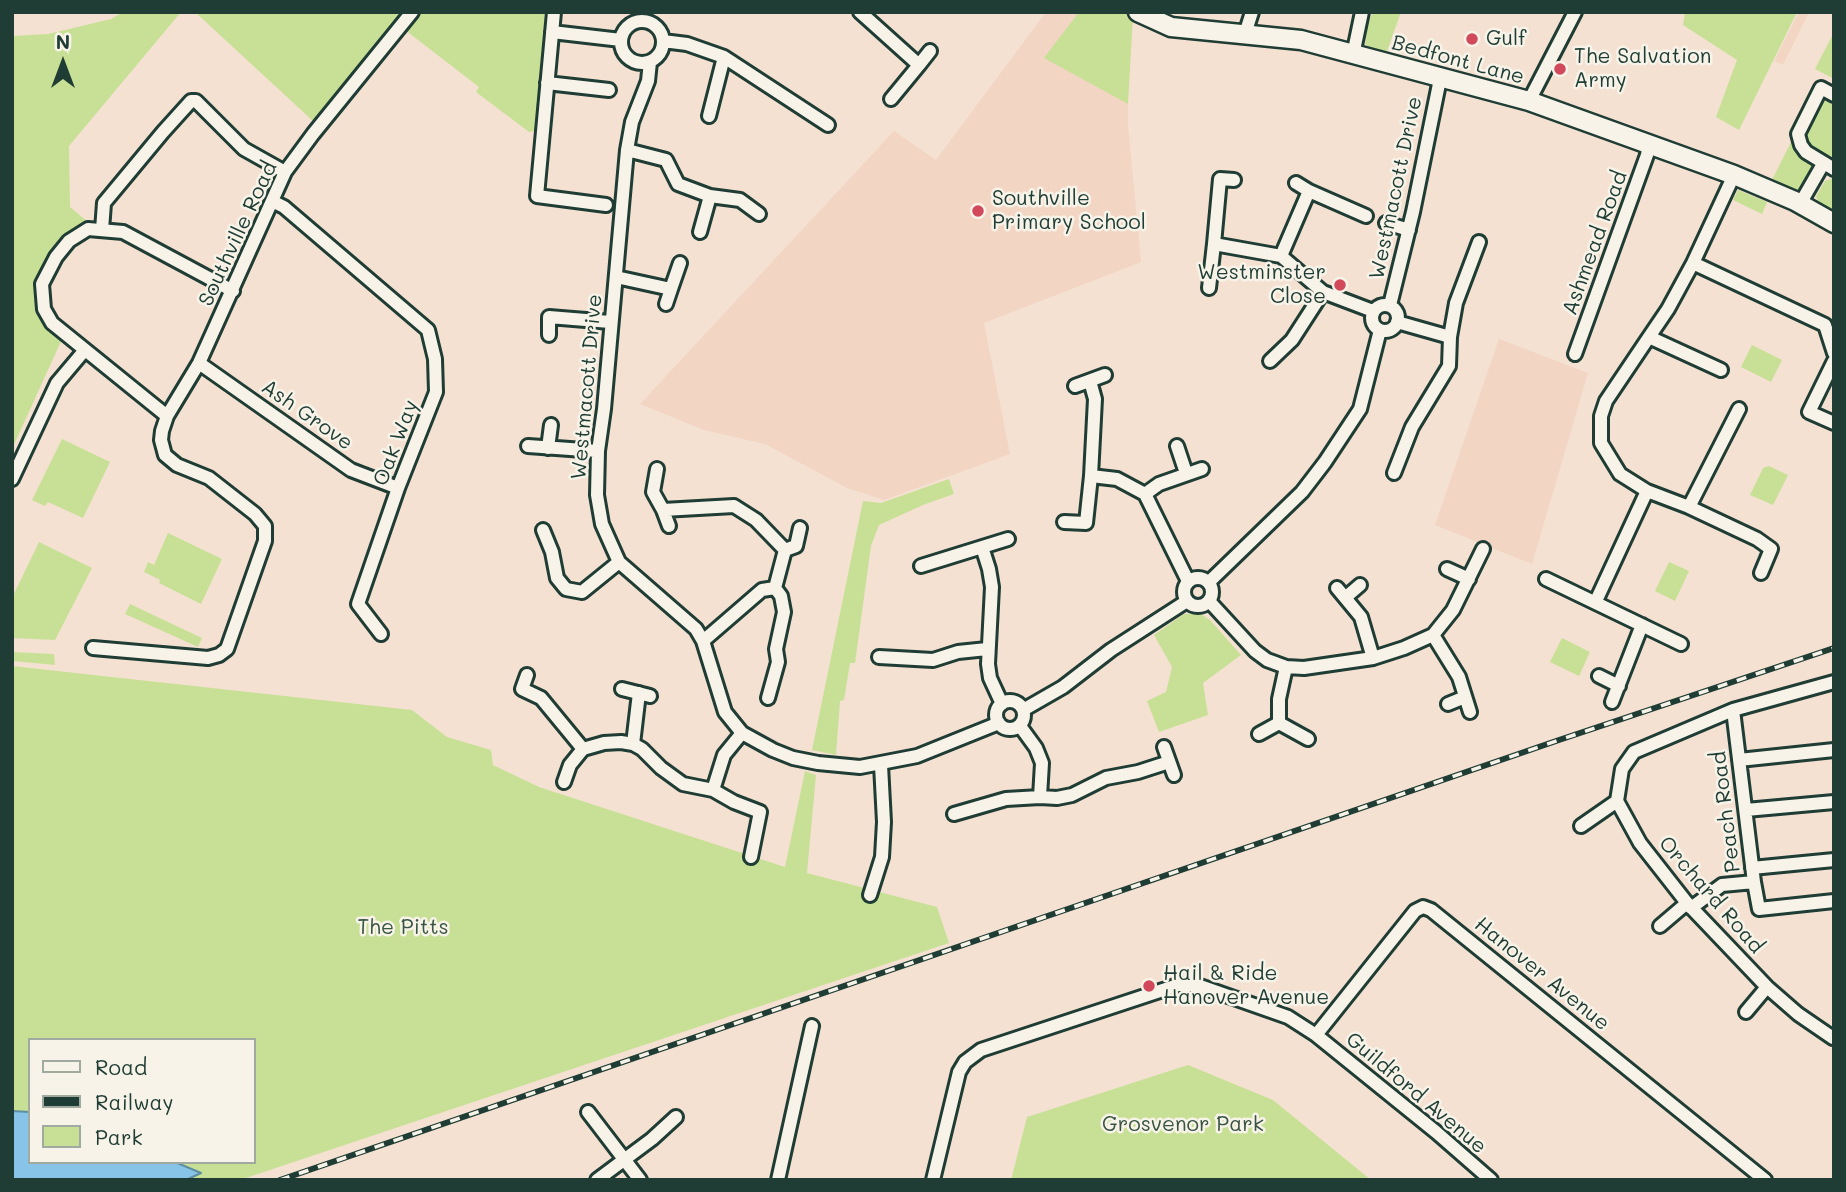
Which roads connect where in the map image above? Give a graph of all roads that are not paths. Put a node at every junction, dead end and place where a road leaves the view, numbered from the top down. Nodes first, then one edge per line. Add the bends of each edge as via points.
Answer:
1 (412, 12) edge
2 (554, 12) edge
3 (860, 12) edge
4 (1138, 12) edge
5 (1252, 12) edge
6 (1362, 12) edge
7 (1575, 12) edge
8 (650, 17) edge
9 (552, 32) junction
10 (1245, 34) junction
11 (621, 40) junction
12 (663, 41) junction
13 (930, 51) dead end
14 (1353, 55) junction
15 (724, 58) junction
16 (650, 62) junction
17 (919, 65) junction
18 (1440, 79) junction
19 (547, 83) junction
20 (609, 90) dead end
21 (1834, 95) edge
22 (891, 99) dead end
23 (1529, 102) junction
24 (709, 116) dead end
25 (828, 125) dead end
26 (1649, 143) junction
27 (627, 150) junction
28 (1828, 166) edge
29 (285, 172) junction
30 (1734, 174) junction
31 (1234, 180) dead end
32 (1296, 183) dead end
33 (1309, 191) junction
34 (710, 196) junction
35 (272, 201) junction
36 (1800, 204) junction
37 (606, 205) dead end
38 (759, 214) dead end
39 (1366, 216) dead end
40 (1386, 223) dead end
41 (1834, 223) edge
42 (102, 230) junction
43 (1409, 230) junction
44 (701, 232) dead end
45 (1479, 242) dead end
46 (1214, 244) junction
47 (1281, 256) junction
48 (680, 263) dead end
49 (1693, 263) junction
50 (616, 276) junction
51 (1209, 288) dead end
52 (671, 289) junction
53 (233, 291) junction
54 (1323, 292) junction
55 (666, 304) dead end
56 (1390, 305) junction
57 (1373, 311) junction
58 (610, 322) junction
59 (1397, 322) junction
60 (1380, 330) junction
61 (548, 335) dead end
62 (1450, 337) junction
63 (1649, 337) junction
64 (84, 351) junction
65 (1834, 353) edge
66 (1575, 354) dead end
67 (1270, 361) dead end
68 (1834, 361) edge
69 (199, 363) junction
70 (1721, 370) dead end
71 (1105, 375) dead end
72 (1090, 381) junction
73 (1075, 386) dead end
74 (1740, 409) dead end
75 (167, 416) junction
76 (1834, 423) edge
77 (551, 425) dead end
78 (528, 446) dead end
79 (1177, 446) dead end
80 (548, 448) junction
81 (598, 451) junction
82 (657, 469) dead end
83 (1202, 469) dead end
84 (1186, 473) junction
85 (1394, 473) dead end
86 (1091, 476) junction
87 (12, 479) edge
88 (398, 488) junction
89 (1647, 491) junction
90 (1145, 494) junction
91 (1689, 508) junction
92 (663, 510) junction
93 (1064, 522) dead end
94 (668, 526) dead end
95 (800, 528) dead end
96 (543, 530) dead end
97 (1008, 539) dead end
98 (982, 547) junction
99 (1483, 549) dead end
100 (785, 550) junction
101 (619, 562) junction
102 (921, 566) dead end
103 (1447, 569) dead end
104 (1761, 573) dead end
105 (1469, 579) junction
106 (1546, 579) dead end
107 (1188, 581) junction
108 (1209, 583) junction
109 (1360, 585) dead end
110 (775, 588) junction
111 (1187, 601) junction
112 (1209, 601) junction
113 (1596, 601) junction
114 (1642, 625) junction
115 (381, 634) dead end
116 (1433, 635) junction
117 (704, 641) junction
118 (1681, 644) dead end
119 (93, 648) dead end
120 (987, 649) junction
121 (879, 657) dead end
122 (1373, 658) junction
123 (1286, 667) junction
124 (527, 675) dead end
125 (1599, 676) dead end
126 (1834, 683) edge
127 (1619, 686) junction
128 (522, 689) junction
129 (622, 689) dead end
130 (1465, 697) junction
131 (512, 698) dead end
132 (768, 698) dead end
133 (1612, 702) dead end
134 (1002, 704) junction
135 (1448, 704) dead end
136 (1023, 710) junction
137 (1733, 710) junction
138 (1470, 712) dead end
139 (999, 723) junction
140 (1279, 723) junction
141 (1020, 726) junction
142 (742, 733) junction
143 (1259, 734) dead end
144 (1308, 739) dead end
145 (633, 744) junction
146 (1164, 747) dead end
147 (583, 749) junction
148 (1834, 750) edge
149 (1739, 760) junction
150 (1169, 762) junction
151 (881, 765) junction
152 (1174, 775) dead end
153 (564, 782) dead end
154 (713, 790) junction
155 (1040, 797) junction
156 (1617, 801) junction
157 (1834, 802) edge
158 (974, 808) junction
159 (1746, 810) junction
160 (954, 814) dead end
161 (978, 822) dead end
162 (1581, 826) dead end
163 (751, 857) dead end
164 (1834, 860) edge
165 (1752, 868) junction
166 (1754, 882) junction
167 (870, 895) dead end
168 (1834, 901) edge
169 (1689, 906) junction
170 (1660, 926) dead end
171 (1767, 987) junction
172 (1745, 1012) dead end
173 (812, 1026) dead end
174 (1316, 1035) junction
175 (1834, 1037) edge
176 (588, 1112) dead end
177 (676, 1117) dead end
178 (624, 1160) junction
179 (597, 1180) edge
180 (639, 1180) edge
181 (778, 1180) edge
182 (933, 1180) edge
183 (1490, 1180) edge
184 (1765, 1180) edge

1 - 29 street, Southville Road
2 - 9 street
3 - 17 street
4 - 10 main road, Bedfont Lane via 1171,27
5 - 10 street
6 - 14 street
7 - 23 street
8 - 11 street via 631,25
8 - 12 street
9 - 11 street
9 - 19 street
10 - 14 main road, Bedfont Lane via 1286,37
11 - 16 street via 630,59
12 - 15 street via 687,44
12 - 16 street via 660,54
13 - 17 street
14 - 18 main road, Bedfont Lane
15 - 24 street
15 - 25 street
16 - 27 street, Westmacott Drive
17 - 22 street
18 - 23 main road, Bedfont Lane
18 - 43 street, Westmacott Drive
19 - 20 street
19 - 37 street via 537,196
21 - 28 street via 1821,88 1798,134 1806,152
23 - 26 main road, Bedfont Lane
26 - 30 main road, Bedfont Lane
26 - 66 street, Ashmead Road
27 - 34 street via 666,160 678,184
27 - 50 street, Westmacott Drive
28 - 36 street
29 - 35 street, Southville Road
29 - 42 street via 244,149 196,101 191,102 104,203
30 - 36 main road, Bedfont Lane
30 - 49 street
31 - 46 street via 1220,179
32 - 33 street
33 - 39 street
33 - 47 street
34 - 38 street via 740,200
34 - 44 street
35 - 53 street, Southville Road
35 - 88 street, Oak Way via 428,330 436,392
36 - 41 main road, Bedfont Lane
40 - 43 street
42 - 53 street via 123,232
42 - 64 street via 88,229 69,241 42,284 44,309 52,323
43 - 56 street, Westmacott Drive
45 - 62 street via 1456,303
46 - 47 street
46 - 51 street
47 - 54 street
48 - 52 street
49 - 63 street
49 - 65 street via 1825,325
50 - 52 street
50 - 58 street, Westmacott Drive
52 - 55 street
53 - 69 street, Southville Road
54 - 57 street
54 - 67 street via 1292,340
56 - 57 street
56 - 59 street via 1397,312
57 - 60 street via 1373,324
58 - 61 street via 548,317
58 - 81 street, Westmacott Drive
59 - 60 street via 1390,330
59 - 62 street
60 - 108 street via 1360,409 1325,462 1302,492
62 - 85 street via 1449,366 1412,427
63 - 70 street
63 - 89 street via 1606,401 1601,416 1601,443 1619,474
64 - 75 street
64 - 87 street via 57,383
68 - 76 street via 1809,412
69 - 75 street, Southville Road
69 - 88 street, Ash Grove via 351,470
71 - 72 street
72 - 73 street
72 - 86 street via 1096,398
74 - 91 street
75 - 119 street via 161,440 165,454 177,465 209,478 255,514 265,526 265,541 227,649 219,655 208,658
77 - 80 street
78 - 80 street
79 - 84 street
80 - 81 street
81 - 101 street, Westmacott Drive via 602,524
82 - 92 street via 653,492
83 - 84 street
84 - 90 street
86 - 90 street via 1117,478
86 - 93 street via 1085,527
88 - 115 street, Oak Way via 358,604
89 - 91 street
89 - 113 street
90 - 107 street
91 - 104 street via 1770,549
92 - 94 street
92 - 100 street via 734,506 756,520
95 - 100 street via 796,546
96 - 101 street via 557,578 566,589 582,592
97 - 98 street
98 - 102 street
98 - 120 street via 992,587
99 - 105 street
100 - 110 street
101 - 117 street, Westmacott Drive
103 - 105 street
105 - 116 street
106 - 113 street
107 - 108 street via 1201,578
107 - 111 street
108 - 112 street
109 - 122 street via 1341,592 1361,617
110 - 117 street via 755,596
110 - 132 street via 783,612 778,662
111 - 112 street via 1200,606
111 - 136 street
112 - 123 street via 1255,651
113 - 114 street
114 - 118 street
114 - 127 street
116 - 122 street
116 - 130 street via 1459,677
117 - 142 street, Westmacott Drive via 725,712
120 - 121 street via 933,660
120 - 134 street via 990,678
122 - 123 street
123 - 140 street
124 - 128 street
125 - 127 street
126 - 137 street
127 - 133 street
128 - 131 street
128 - 147 street via 541,698
129 - 145 street via 645,694
130 - 135 street
130 - 138 street
134 - 136 street via 1015,702
134 - 139 street via 996,714
136 - 141 street
137 - 149 street, Peach Road
137 - 156 street via 1634,752 1622,769
139 - 141 street via 1009,729
139 - 151 street, Westmacott Drive via 917,756
140 - 143 street
140 - 144 street
141 - 155 street via 1042,763
142 - 151 street, Westmacott Drive via 773,750 818,764
142 - 154 street via 724,755
145 - 147 street via 621,741
145 - 154 street via 683,784
146 - 150 street
147 - 153 street
148 - 149 street
149 - 159 street, Peach Road
150 - 152 street
150 - 155 street via 1106,778 1072,795
151 - 167 street via 882,857
154 - 163 street via 734,802 762,806
155 - 158 street via 1006,799
156 - 162 street
156 - 169 street, Orchard Road via 1640,843
157 - 159 street
158 - 160 street
158 - 161 street
159 - 165 street, Peach Road
164 - 165 street
165 - 166 street, Peach Road
166 - 168 street via 1759,909
166 - 169 street, Peach Road via 1722,886
169 - 170 street, Peach Road
169 - 171 street, Orchard Road
171 - 172 street
171 - 175 street, Orchard Road
173 - 181 street
174 - 182 street, Guildford Avenue via 1288,1017 1197,985 1178,985 981,1050 959,1072
174 - 183 street, Guildford Avenue
174 - 184 street, Hanover Avenue via 1415,911 1432,910
176 - 178 street
177 - 178 street
178 - 179 street
178 - 180 street

